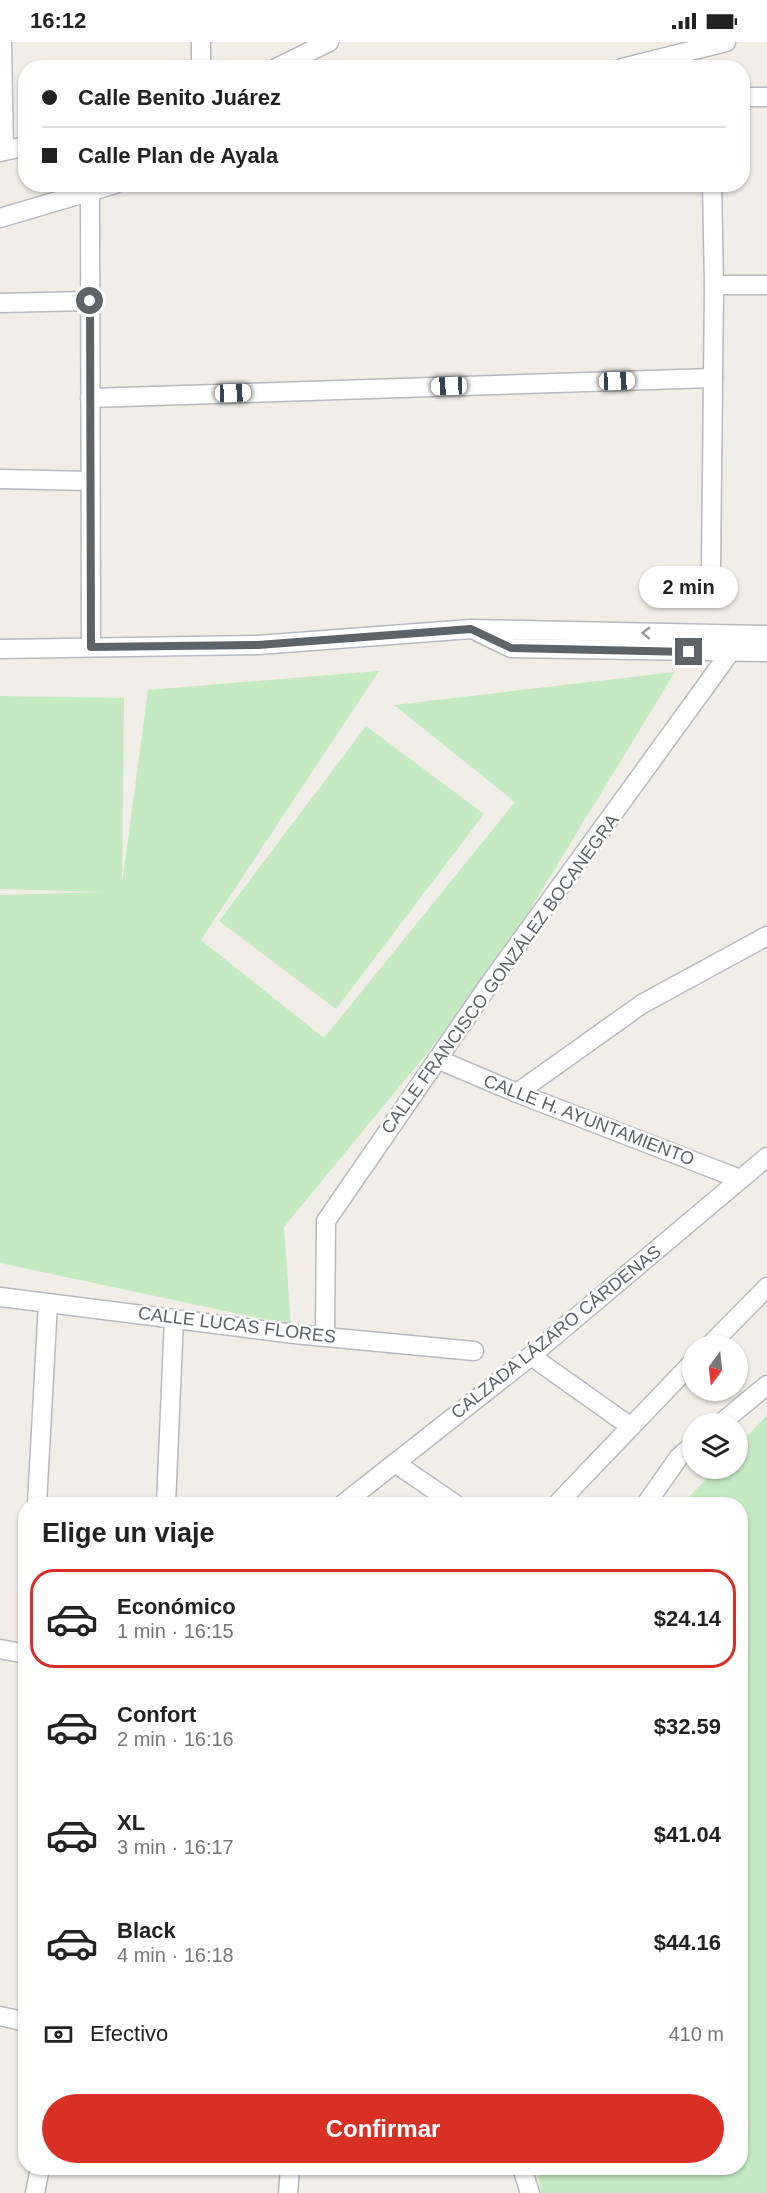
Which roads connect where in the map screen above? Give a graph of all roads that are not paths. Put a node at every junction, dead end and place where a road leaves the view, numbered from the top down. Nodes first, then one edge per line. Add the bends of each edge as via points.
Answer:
1 (3, 42) edge
2 (201, 42) edge
3 (329, 42) edge
4 (726, 42) edge
5 (201, 60) edge
6 (292, 60) edge
7 (654, 60) edge
8 (750, 97) edge
9 (767, 97) edge
10 (18, 148) edge
11 (2, 151) edge
12 (78, 192) edge
13 (90, 192) edge
14 (712, 192) edge
15 (0, 218) edge
16 (714, 285) junction
17 (767, 285) edge
18 (90, 301) junction
19 (0, 303) edge
20 (713, 378) junction
21 (90, 398) junction
22 (0, 479) edge
23 (90, 481) junction
24 (711, 571) dead end
25 (471, 629) junction
26 (767, 635) edge
27 (742, 636) junction
28 (91, 647) junction
29 (0, 649) edge
30 (732, 652) junction
31 (767, 652) edge
32 (767, 936) edge
33 (438, 1059) junction
34 (517, 1094) junction
35 (767, 1157) edge
36 (740, 1179) junction
37 (767, 1287) edge
38 (0, 1297) edge
39 (54, 1304) junction
40 (174, 1319) junction
41 (325, 1335) junction
42 (720, 1335) edge
43 (474, 1351) dead end
44 (531, 1356) junction
45 (682, 1374) edge
46 (767, 1385) edge
47 (733, 1413) edge
48 (632, 1426) junction
49 (682, 1454) edge
50 (395, 1463) junction
51 (38, 1497) edge
52 (48, 1497) edge
53 (166, 1497) edge
54 (352, 1497) edge
55 (445, 1497) edge
56 (564, 1497) edge
57 (651, 1497) edge
58 (0, 1649) edge
59 (18, 1652) edge
60 (0, 2016) edge
61 (18, 2020) edge
62 (39, 2175) edge
63 (289, 2175) edge
64 (524, 2175) edge
65 (36, 2193) edge
66 (288, 2193) edge
67 (530, 2193) edge

1 - 11 street
2 - 5 street
3 - 6 street
4 - 7 street
8 - 9 street
10 - 11 street
12 - 15 street
13 - 18 street
14 - 16 street
16 - 17 street
16 - 20 street
18 - 19 street
18 - 21 street
20 - 21 street
20 - 24 street
21 - 23 street
22 - 23 street
23 - 28 street
27 -> 25 street
25 - 28 street via 258,645
25 - 30 street via 511,648
26 - 27 street
27 - 30 street, CALLE FRANCISCO GONZÁLEZ BOCANEGRA
28 - 29 street
30 - 31 street
30 - 33 street, CALLE FRANCISCO GONZÁLEZ BOCANEGRA
32 - 34 street via 642,1004
33 - 34 street, CALLE H. AYUNTAMIENTO
33 - 41 street, CALLE FRANCISCO GONZÁLEZ BOCANEGRA via 326,1221
34 - 36 street, CALLE H. AYUNTAMIENTO
35 - 36 street, CALZADA LÁZARO CÁRDENAS
36 - 44 street, CALZADA LÁZARO CÁRDENAS
37 - 42 street
38 - 39 street, CALLE LUCAS FLORES
39 - 40 street, CALLE LUCAS FLORES
39 - 51 street
39 - 52 street
40 - 41 street, CALLE LUCAS FLORES
40 - 53 street
41 - 43 street, CALLE LUCAS FLORES
44 - 48 street
44 - 50 street, CALZADA LÁZARO CÁRDENAS
45 - 48 street
46 - 47 street
48 - 56 street
49 - 57 street
50 - 54 street, CALZADA LÁZARO CÁRDENAS
50 - 55 street
58 - 59 street
60 - 61 street
62 - 65 street
63 - 66 street
64 - 67 street

